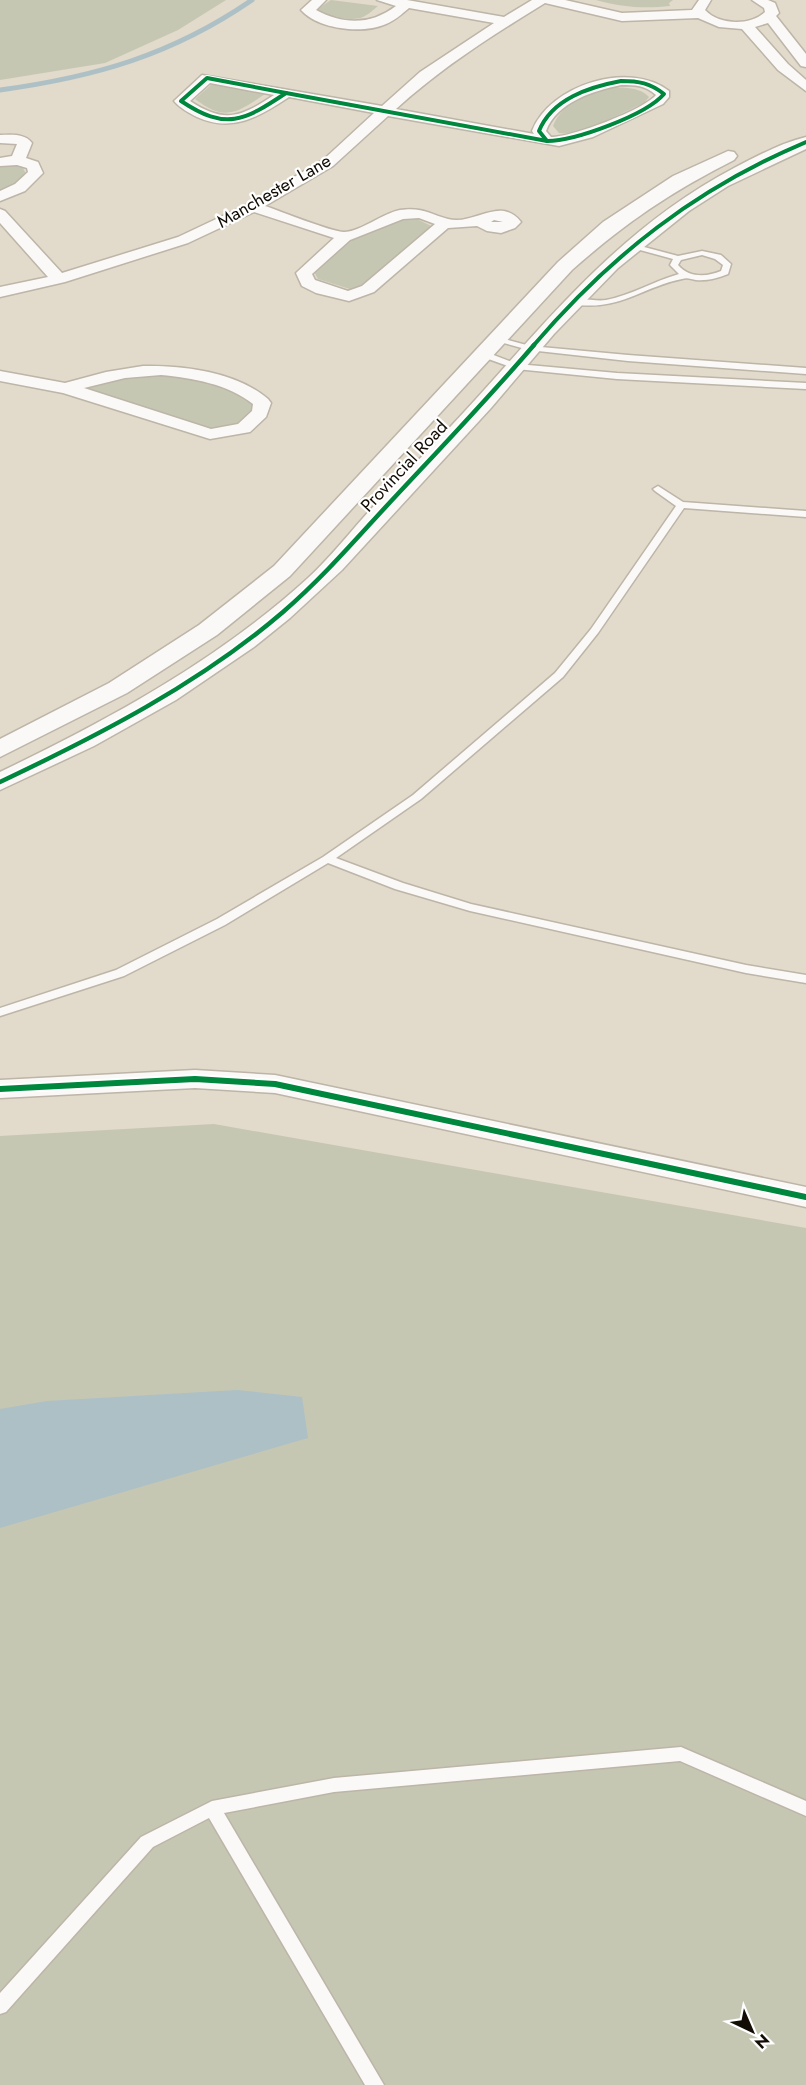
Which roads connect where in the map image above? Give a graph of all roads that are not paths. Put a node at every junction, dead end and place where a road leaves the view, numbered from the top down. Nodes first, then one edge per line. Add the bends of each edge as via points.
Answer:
1 (320, 0) edge
2 (383, 0) edge
3 (541, 0) edge
4 (548, 0) edge
5 (708, 0) edge
6 (758, 0) edge
7 (406, 4) junction
8 (700, 14) junction
9 (770, 17) junction
10 (508, 21) junction
11 (745, 24) junction
12 (806, 63) edge
13 (806, 87) edge
14 (287, 92) junction
15 (386, 110) junction
16 (806, 124) edge
17 (0, 139) edge
18 (547, 141) junction
19 (806, 141) edge
20 (18, 160) junction
21 (0, 162) edge
22 (0, 196) edge
23 (253, 207) junction
24 (0, 214) edge
25 (481, 221) dead end
26 (444, 224) junction
27 (345, 237) junction
28 (632, 245) junction
29 (678, 258) junction
30 (686, 275) junction
31 (59, 279) junction
32 (0, 292) edge
33 (573, 302) junction
34 (490, 346) junction
35 (523, 357) junction
36 (806, 371) edge
37 (0, 376) edge
38 (806, 386) edge
39 (66, 388) junction
40 (658, 489) dead end
41 (681, 505) junction
42 (806, 514) edge
43 (148, 669) junction
44 (181, 685) junction
45 (0, 749) edge
46 (0, 782) edge
47 (327, 859) junction
48 (806, 979) edge
49 (0, 1012) edge
50 (0, 1089) edge
51 (806, 1197) edge
52 (212, 1808) junction
53 (806, 1809) edge
54 (0, 2006) edge
55 (375, 2085) edge

1 - 7 street via 308,10 318,18 360,25 381,22
2 - 7 street
3 - 10 street, Manchester Lane
4 - 8 street via 622,17
5 - 8 street via 699,7
6 - 9 street via 770,6
7 - 10 street
8 - 11 street via 718,22
9 - 11 street
9 - 12 street
10 - 15 street, Manchester Lane via 453,54
11 - 13 street
14 - 14 street via 237,122 205,117 181,100 207,78
14 - 15 street
15 - 18 street
15 - 23 street, Manchester Lane via 328,163
16 - 34 street, Provincial Road via 680,180 610,226 565,266
17 - 20 street via 26,143
18 - 18 street via 578,137 658,101 664,94 659,88 639,82 617,81 590,87 568,98 545,118 539,131
19 - 28 street, Provincial Road via 708,188
20 - 21 street
20 - 22 street via 33,165 36,173 29,182
23 - 27 street
23 - 31 street, Manchester Lane via 183,240
24 - 31 street
25 - 26 street
26 - 27 street via 420,213 400,215
26 - 27 street via 368,289 349,296 308,283 304,273
28 - 29 lane
28 - 33 street, Provincial Road
29 - 30 lane via 674,265
29 - 30 lane via 702,253 728,264 720,275
30 - 33 lane via 623,298 600,303
31 - 32 street, Manchester Lane
33 - 35 street, Provincial Road
34 - 35 lane
34 - 35 lane
34 - 43 street, Provincial Road via 282,571 208,630
35 - 36 lane via 628,358
35 - 38 lane via 617,376
35 - 44 street, Provincial Road via 318,581 242,645
37 - 39 street
39 - 39 street via 210,434 244,428 260,412 262,402 252,393 167,369 130,370
40 - 41 lane
41 - 42 lane
41 - 47 lane via 595,631 558,675 417,797
43 - 44 street
43 - 45 street, Provincial Road
44 - 46 street, Provincial Road via 50,759
47 - 48 lane via 470,907
47 - 49 lane via 221,922 120,973
50 - 51 street via 195,1079 275,1084
52 - 53 lane via 334,1785 681,1754
52 - 54 lane via 147,1842
52 - 55 lane

